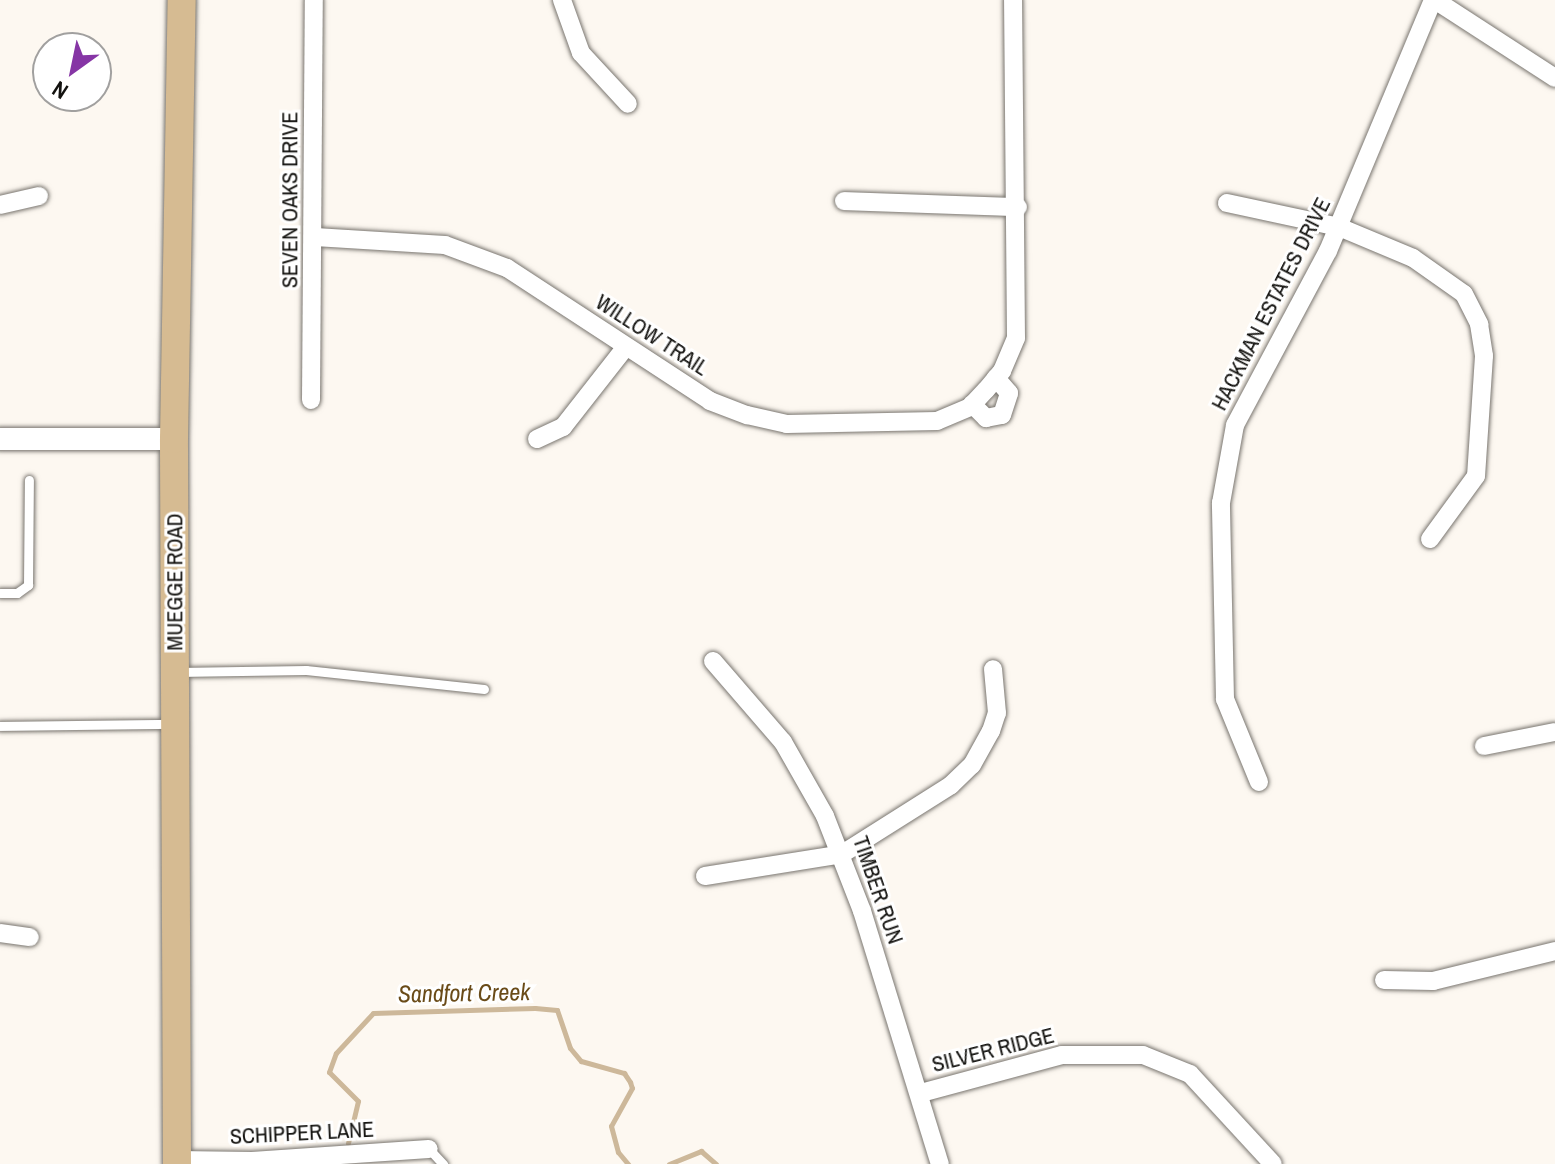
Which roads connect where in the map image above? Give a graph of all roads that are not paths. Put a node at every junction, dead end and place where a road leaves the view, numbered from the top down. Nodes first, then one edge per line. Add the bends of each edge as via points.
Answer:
1 (182, 0) edge
2 (314, 0) edge
3 (562, 0) edge
4 (1013, 0) edge
5 (1434, 0) edge
6 (1555, 78) edge
7 (628, 104) dead end
8 (39, 196) dead end
9 (844, 201) dead end
10 (1227, 203) dead end
11 (0, 205) edge
12 (1018, 207) junction
13 (1339, 227) junction
14 (315, 237) junction
15 (625, 348) junction
16 (996, 378) junction
17 (311, 400) dead end
18 (972, 404) junction
19 (0, 439) edge
20 (174, 439) junction
21 (537, 439) dead end
22 (29, 480) dead end
23 (1430, 539) dead end
24 (0, 593) edge
25 (713, 661) dead end
26 (993, 669) dead end
27 (175, 672) junction
28 (484, 689) dead end
29 (175, 724) junction
30 (0, 726) edge
31 (1555, 732) edge
32 (1484, 746) dead end
33 (1259, 782) dead end
34 (842, 854) junction
35 (705, 876) dead end
36 (0, 933) edge
37 (30, 937) dead end
38 (1555, 951) edge
39 (1384, 980) dead end
40 (921, 1093) junction
41 (429, 1149) joint
42 (177, 1162) edge
43 (443, 1164) edge
44 (940, 1164) edge
45 (1273, 1164) edge

1 - 20 main road, MUEGGE ROAD
2 - 14 street, SEVEN OAKS DRIVE
3 - 7 street via 581,53
4 - 12 street, WILLOW TRAIL
5 - 6 street
5 - 13 street, HACKMAN ESTATES DRIVE
8 - 11 street
9 - 12 street
10 - 13 street
12 - 16 street, WILLOW TRAIL via 1016,338
13 - 23 street via 1444,276 1464,294 1479,324 1484,356 1476,476
13 - 33 street, HACKMAN ESTATES DRIVE via 1235,425 1221,503 1225,699
14 - 15 street, WILLOW TRAIL via 445,245 507,268
14 - 17 street, SEVEN OAKS DRIVE
15 - 18 street, WILLOW TRAIL via 710,401 787,424 905,426 937,421
15 - 21 street via 563,427
16 - 18 street, WILLOW TRAIL
16 - 18 street via 1009,393 1002,415 986,418
19 - 20 street
20 - 27 main road, MUEGGE ROAD
22 - 24 lane via 28,585 17,593
25 - 34 street, TIMBER RUN via 805,775
26 - 34 street via 997,713 972,765 951,785
27 - 28 lane via 306,670
27 - 29 main road, MUEGGE ROAD
29 - 30 lane
29 - 42 main road, MUEGGE ROAD
31 - 32 street
34 - 35 street
34 - 40 street, TIMBER RUN
36 - 37 street
38 - 39 street via 1433,981
40 - 44 street, TIMBER RUN
40 - 45 street, SILVER RIDGE via 1062,1055 1143,1055 1190,1074
41 - 42 street, SCHIPPER LANE
41 - 43 lane

